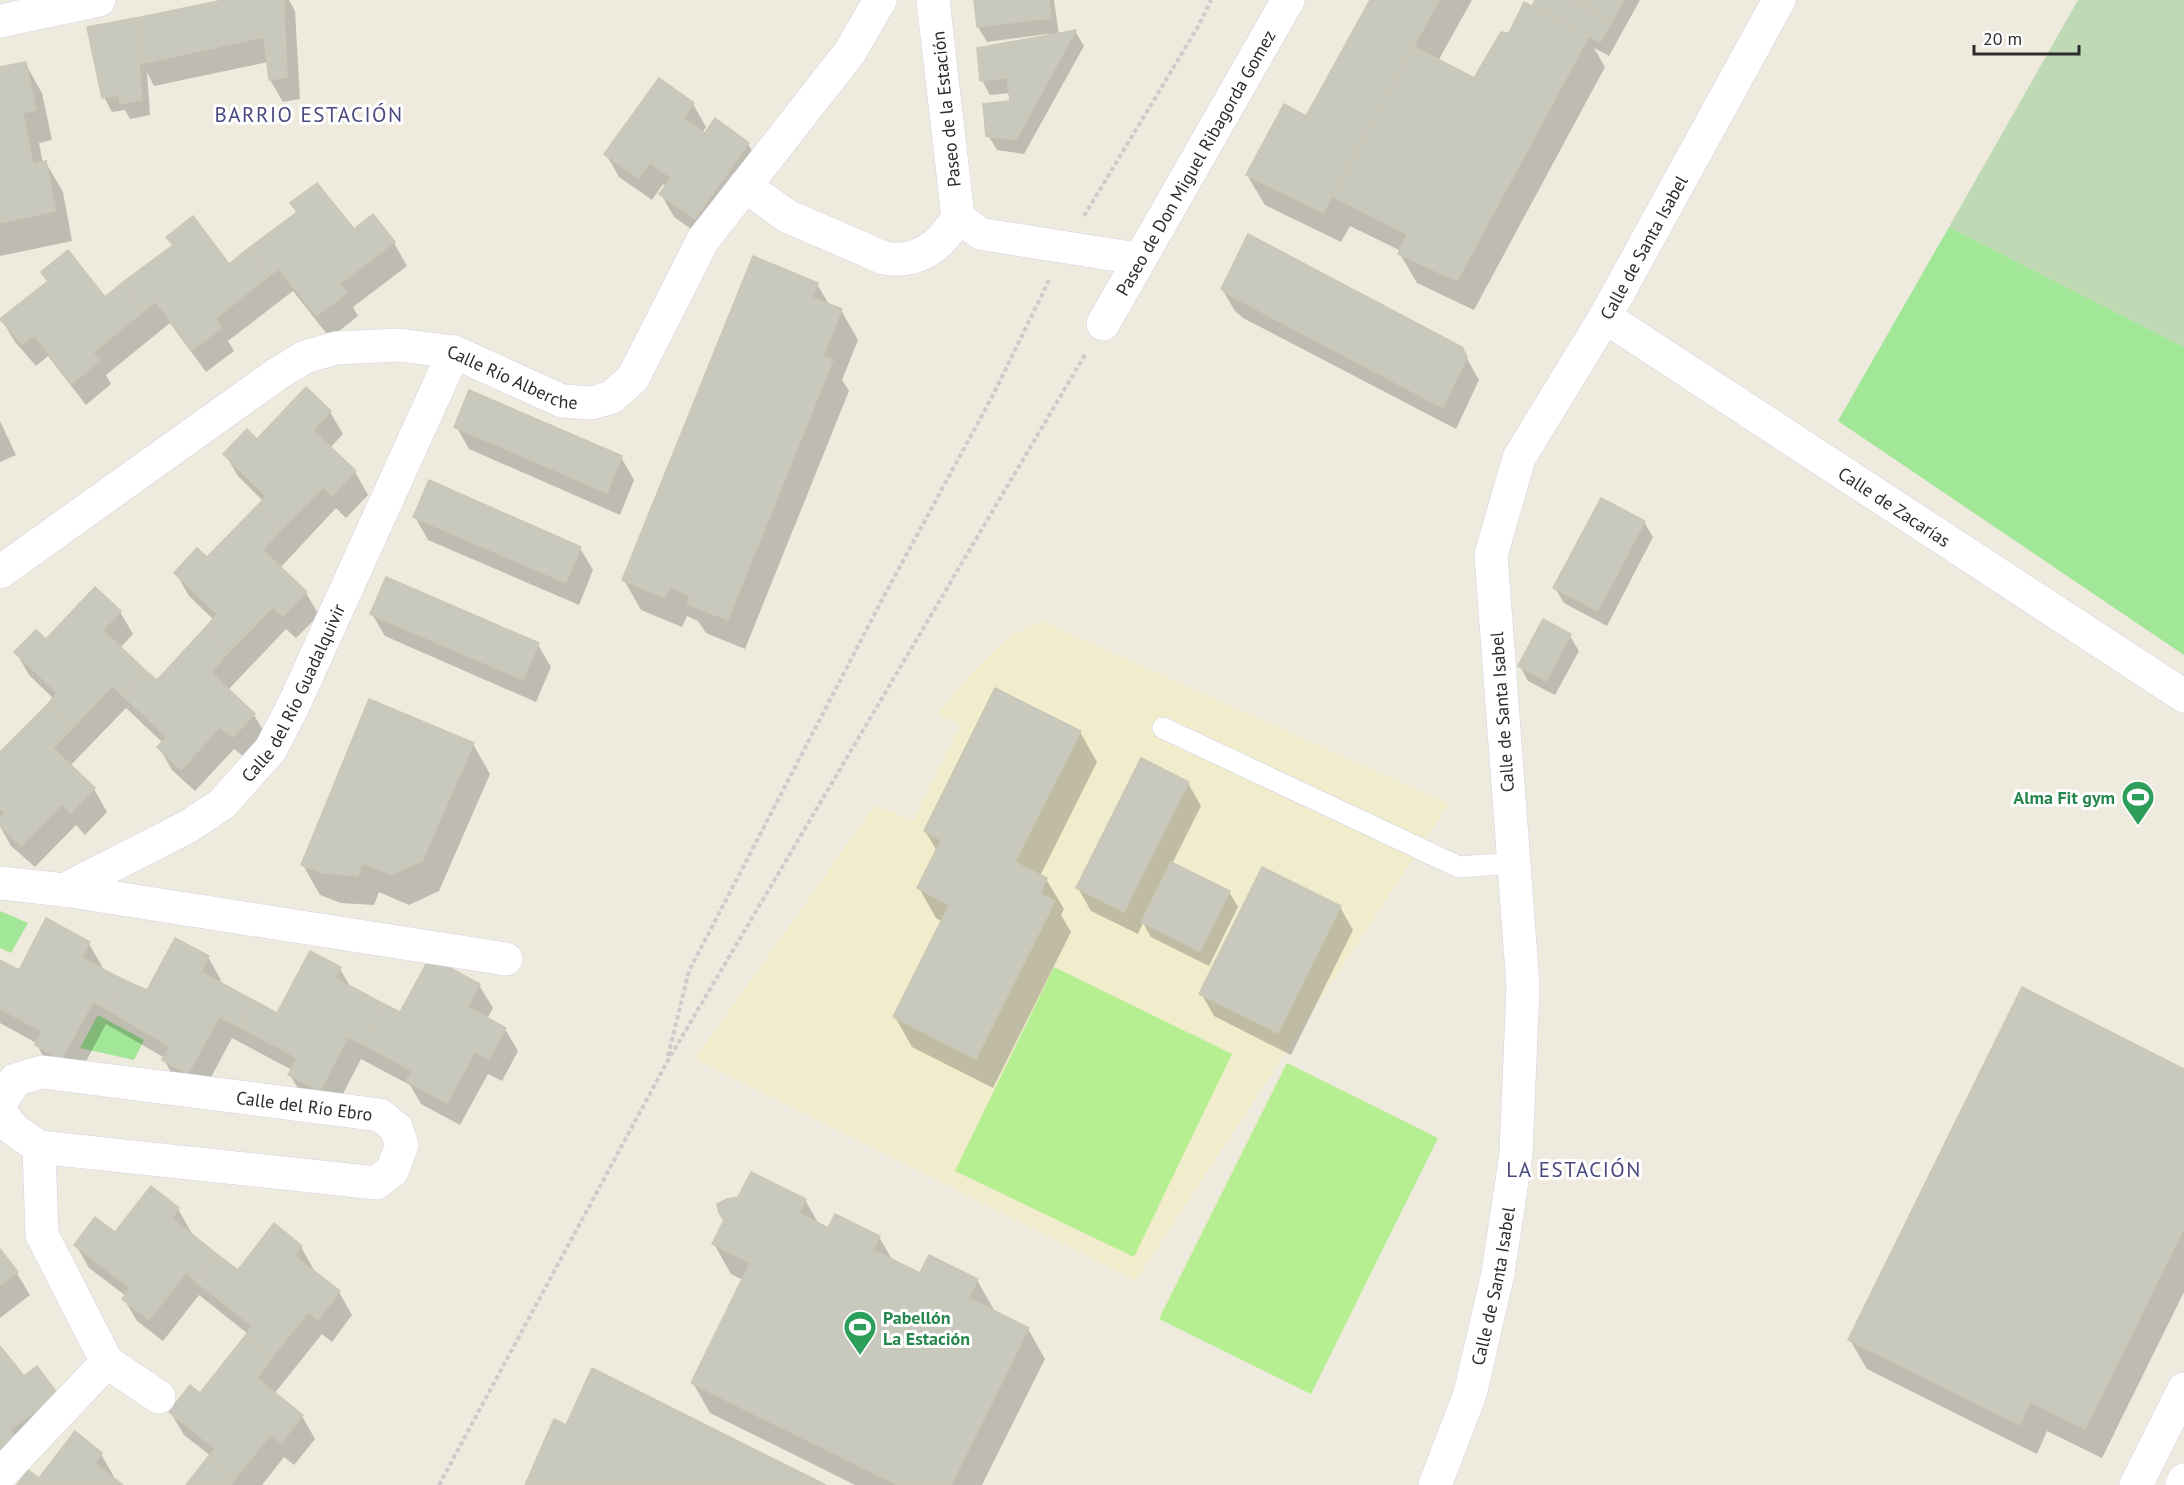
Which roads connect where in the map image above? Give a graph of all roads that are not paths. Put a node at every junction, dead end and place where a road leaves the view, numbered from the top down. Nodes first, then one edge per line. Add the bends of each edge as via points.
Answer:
1 (99, 0) edge
2 (880, 0) edge
3 (933, 0) edge
4 (1288, 0) edge
5 (1779, 0) edge
6 (0, 21) edge
7 (745, 186) junction
8 (958, 218) junction
9 (1140, 259) junction
10 (1605, 317) junction
11 (1103, 324) road end
12 (454, 352) junction
13 (0, 572) edge
14 (2184, 696) edge
15 (1162, 728) dead end
16 (1513, 863) junction
17 (0, 883) edge
18 (64, 890) junction
19 (506, 959) dead end
20 (0, 1104) edge
21 (0, 1111) edge
22 (39, 1147) junction
23 (107, 1362) junction
24 (2184, 1389) edge
25 (159, 1397) dead end
26 (0, 1475) edge
27 (2184, 1480) edge
28 (1435, 1485) edge
29 (2136, 1485) edge
30 (2182, 1485) edge

1 - 6 street
2 - 7 street, Calle Río Alberche via 850,52
3 - 8 street, Paseo de la Estación
4 - 9 street, Paseo de Don Miguel Ribagorda Gomez
5 - 10 street, Calle de Santa Isabel
7 - 8 street via 787,216 884,258 900,261 929,250 947,235
7 - 12 street, Calle Río Alberche via 703,240 633,378 612,397 592,403 562,401
8 - 9 street via 981,234
9 - 11 street, Paseo de Don Miguel Ribagorda Gomez
10 - 14 street, Calle de Zacarías
10 - 16 street, Calle de Santa Isabel via 1519,458 1491,555
12 - 13 street, Calle Río Alberche via 399,345 336,348 304,357
12 - 18 street, Calle del Río Guadalquivir via 271,749 222,804
15 - 16 lane via 1458,867
16 - 28 street, Calle de Santa Isabel via 1522,986 1516,1154 1498,1273 1470,1394
17 - 18 street
18 - 19 street
20 - 22 street, Calle del Río Ebro via 15,1080 42,1072 380,1115 396,1128 402,1145 392,1171 376,1183
21 - 22 street, Calle del Río Ebro via 13,1129
22 - 23 street via 42,1235
23 - 25 street
23 - 26 street
24 - 29 street
27 - 30 street

